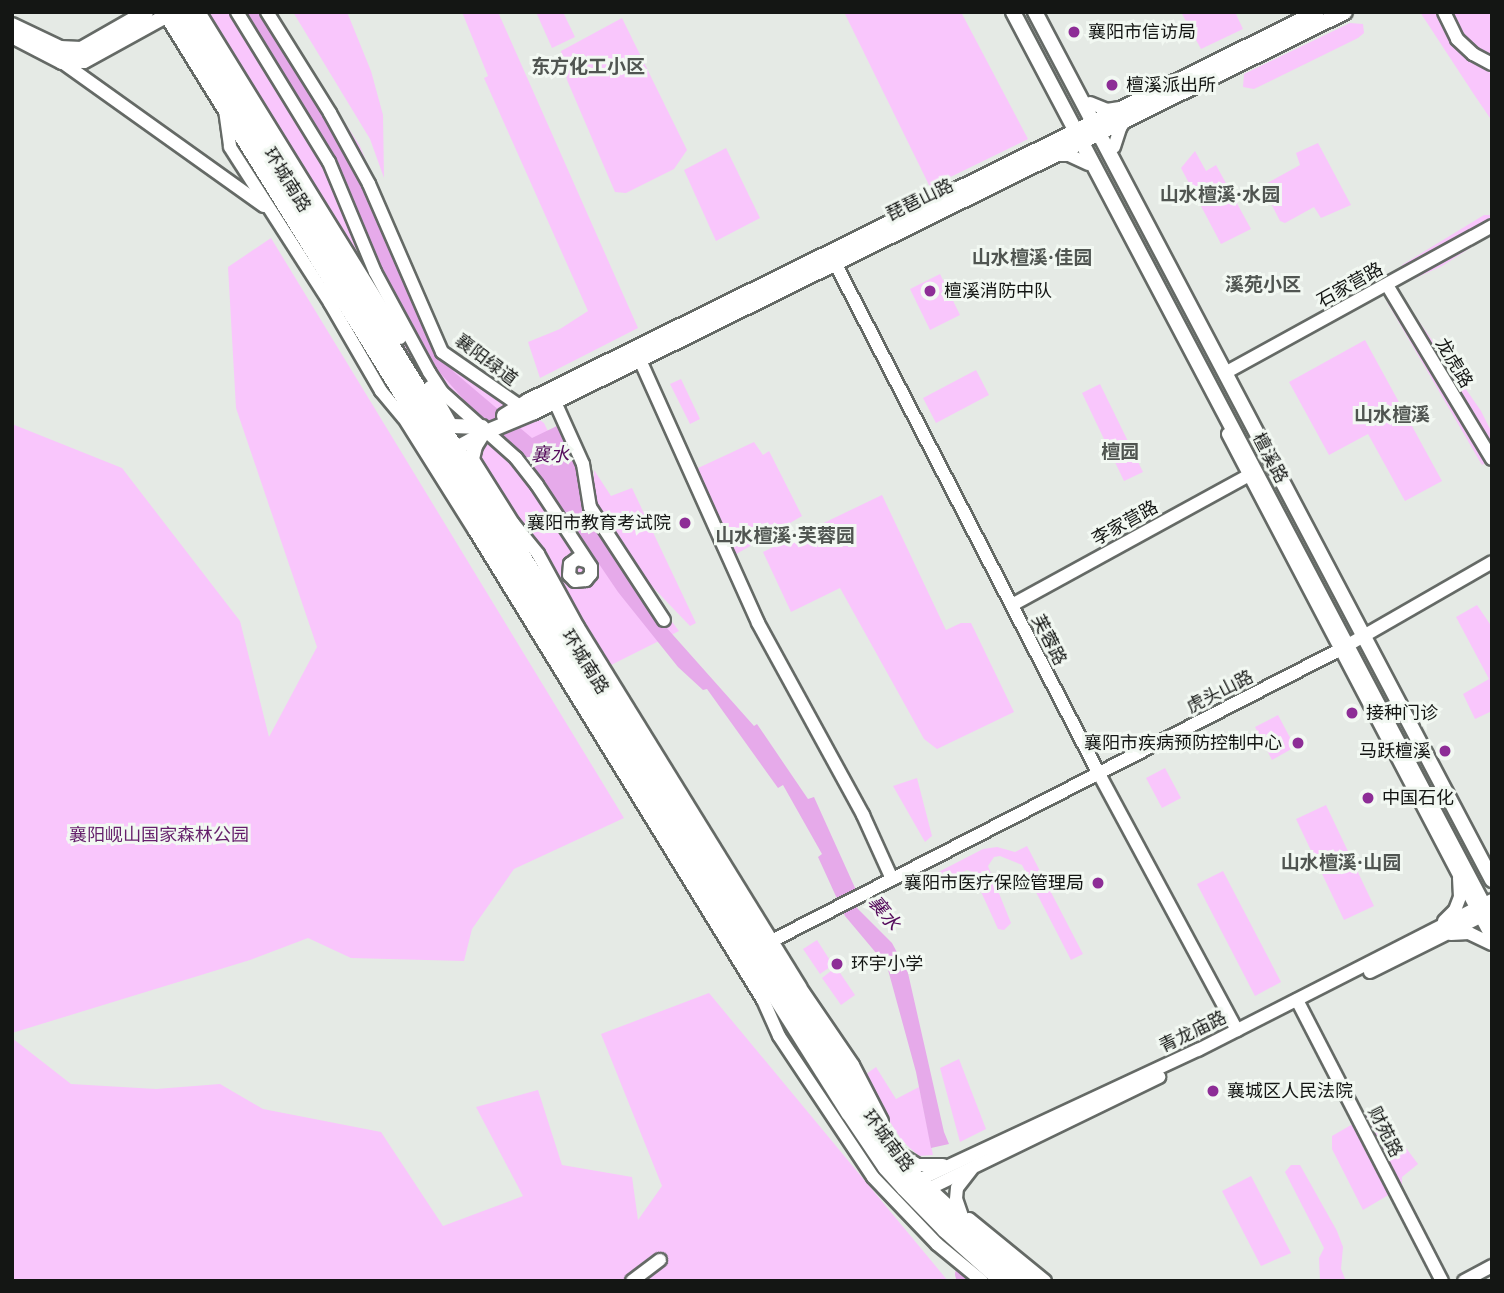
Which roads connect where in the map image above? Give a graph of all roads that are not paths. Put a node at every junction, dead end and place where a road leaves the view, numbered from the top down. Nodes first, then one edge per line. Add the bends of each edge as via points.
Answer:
1 (146, 12) edge
2 (200, 12) edge
3 (237, 12) edge
4 (267, 12) edge
5 (1006, 12) edge
6 (1013, 12) edge
7 (1035, 12) edge
8 (1042, 12) edge
9 (1317, 12) edge
10 (1345, 12) edge
11 (1444, 12) edge
12 (173, 13) edge
13 (12, 25) edge
14 (12, 36) edge
15 (62, 62) junction
16 (1492, 64) edge
17 (1090, 103) junction
18 (225, 106) junction
19 (1124, 113) junction
20 (1064, 118) junction
21 (1099, 126) junction
22 (1076, 137) junction
23 (1114, 147) junction
24 (1052, 149) junction
25 (1088, 164) junction
26 (268, 209) junction
27 (292, 215) junction
28 (1492, 226) edge
29 (835, 263) junction
30 (1387, 285) junction
31 (640, 360) junction
32 (1227, 371) junction
33 (555, 402) junction
34 (514, 413) junction
35 (484, 429) junction
36 (442, 445) junction
37 (1492, 459) edge
38 (471, 465) junction
39 (1252, 474) junction
40 (1492, 562) edge
41 (588, 565) dead end
42 (1012, 605) junction
43 (664, 620) dead end
44 (1366, 635) junction
45 (1344, 647) junction
46 (1099, 774) junction
47 (1492, 869) edge
48 (1459, 874) junction
49 (892, 879) junction
50 (1492, 880) edge
51 (1486, 911) edge
52 (1441, 931) junction
53 (1492, 938) edge
54 (1492, 944) edge
55 (755, 950) junction
56 (1299, 1003) junction
57 (1237, 1030) junction
58 (885, 1142) junction
59 (905, 1159) junction
60 (957, 1162) junction
61 (974, 1166) junction
62 (916, 1188) junction
63 (963, 1220) junction
64 (660, 1260) dead end
65 (1492, 1266) edge
66 (632, 1281) edge
67 (982, 1281) edge
68 (1004, 1281) edge
69 (1026, 1281) edge
70 (1045, 1281) edge
71 (1442, 1281) edge
72 (1464, 1281) edge

1 - 13 main road via 81,49 60,48
2 - 36 street
3 - 35 street via 329,162 375,272 429,372 442,392
4 - 34 street, 襄阳绿道 via 369,184 442,352
5 - 20 street
6 - 22 main road, 檀溪路
7 - 21 main road, 檀溪路
8 - 17 street
9 - 19 main road, 琵琶山路
10 - 19 main road, 琵琶山路
11 - 16 street via 1457,39
12 - 15 main road via 84,61
12 - 18 highway, 环城南路
12 - 36 highway, 环城南路 via 263,142
14 - 15 main road
15 - 26 street
17 - 19 street
17 - 21 street
18 - 26 street via 230,147
18 - 27 highway, 环城南路
19 - 21 main road, 琵琶山路
19 - 23 street
20 - 22 street
20 - 24 street
21 - 22 main road, 琵琶山路
21 - 23 street
21 - 32 main road, 檀溪路
22 - 24 main road, 琵琶山路
22 - 25 street
22 - 39 main road, 檀溪路
23 - 32 street
24 - 25 street
24 - 29 main road, 琵琶山路
24 - 34 main road, 琵琶山路
25 - 39 street
26 - 27 street
26 - 36 street via 381,391 404,418
27 - 36 highway, 环城南路
28 - 30 street, 石家营路
29 - 31 main road, 琵琶山路
29 - 42 street, 芙蓉路
30 - 32 street, 石家营路
30 - 37 street, 龙虎路
31 - 33 main road, 琵琶山路
31 - 49 street via 758,623 863,815
32 - 44 main road, 檀溪路
33 - 34 main road, 琵琶山路
33 - 43 street via 583,464 590,507
34 - 35 main road
35 - 36 main road
35 - 36 main road
35 - 38 main road
35 - 41 street via 523,467
36 - 38 highway, 环城南路
36 - 55 highway, 环城南路
38 - 55 highway, 环城南路
39 - 42 street, 李家营路
39 - 45 main road, 檀溪路
40 - 44 street, 虎头山路
42 - 46 street, 芙蓉路
44 - 45 street, 虎头山路
44 - 47 street
44 - 50 main road, 檀溪路
45 - 46 street, 虎头山路
45 - 48 street
45 - 51 main road, 檀溪路
46 - 49 street, 虎头山路
46 - 57 street, 芙蓉路
48 - 51 street
48 - 52 street via 1460,897
49 - 55 street, 虎头山路
51 - 52 street, 青龙庙路
51 - 53 street
52 - 54 street via 1469,933
52 - 56 street, 青龙庙路
55 - 58 highway, 环城南路
55 - 59 street via 853,1065
55 - 62 highway, 环城南路 via 872,1145
55 - 67 street via 763,1000 779,1036 873,1177 937,1244
56 - 57 street, 青龙庙路
56 - 61 street, 青龙庙路
56 - 71 street, 财苑路
57 - 60 street, 青龙庙路
58 - 59 street
58 - 62 highway, 环城南路
59 - 60 street via 932,1167
60 - 62 street, 青龙庙路
61 - 62 street, 青龙庙路
61 - 63 street via 957,1188
62 - 63 highway, 环城南路
62 - 68 highway, 环城南路
63 - 69 highway, 环城南路
63 - 70 street
64 - 66 street
65 - 72 street

